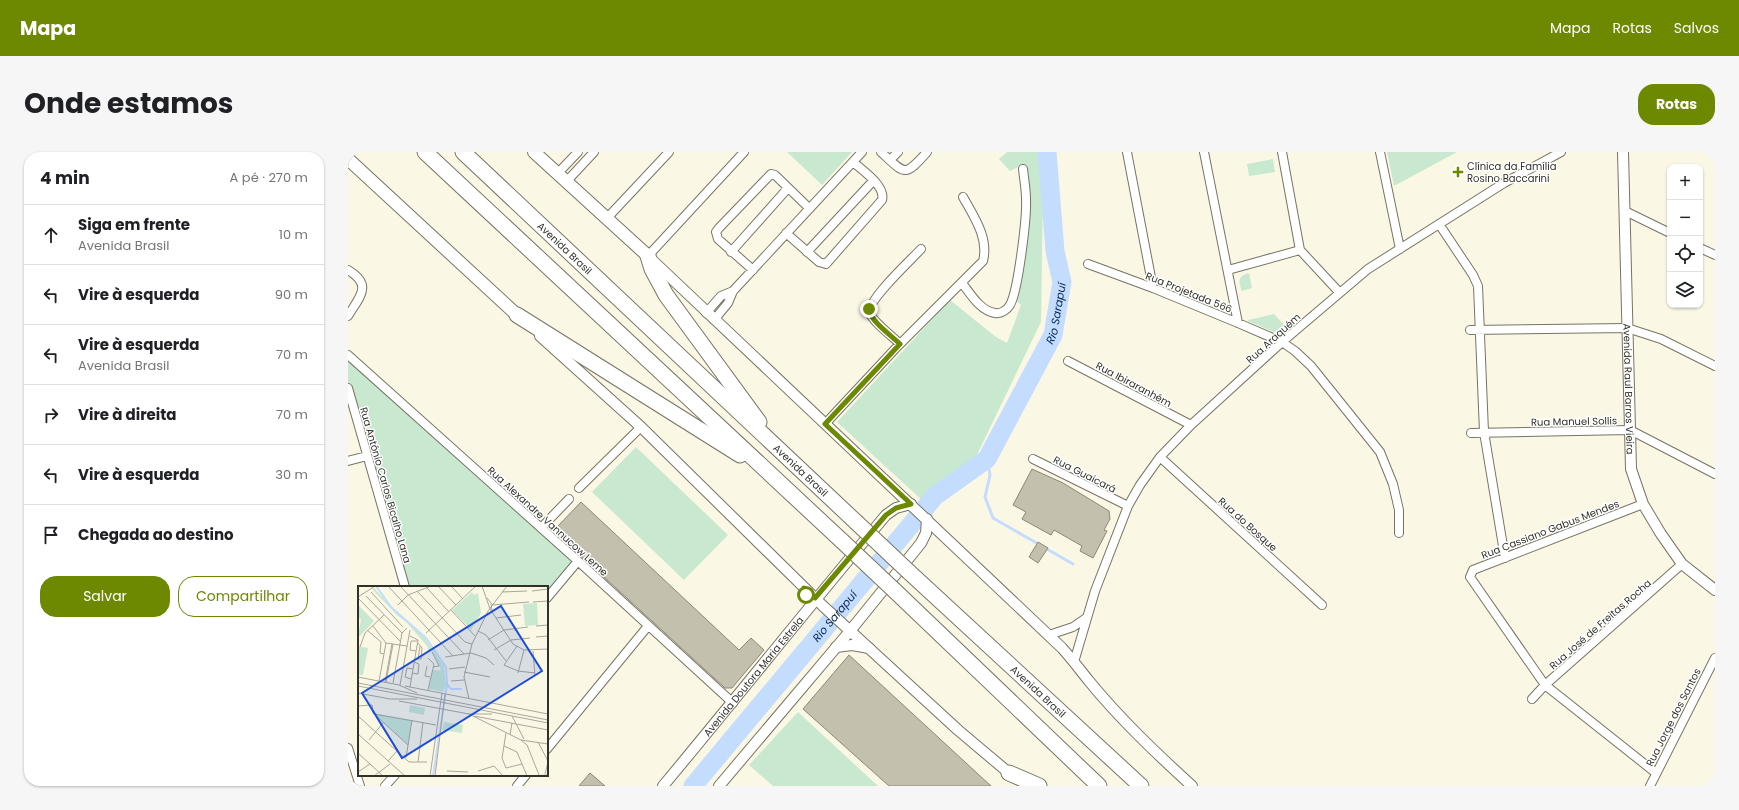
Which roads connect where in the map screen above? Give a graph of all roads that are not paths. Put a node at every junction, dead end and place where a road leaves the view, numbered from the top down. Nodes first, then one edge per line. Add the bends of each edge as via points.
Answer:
1 (425, 152) edge
2 (463, 152) edge
3 (534, 152) edge
4 (578, 152) edge
5 (594, 152) edge
6 (669, 152) edge
7 (744, 152) edge
8 (862, 152) edge
9 (881, 152) edge
10 (898, 152) edge
11 (927, 152) edge
12 (1127, 152) edge
13 (1204, 152) edge
14 (1282, 152) edge
15 (1380, 152) edge
16 (1560, 152) edge
17 (1623, 154) edge
18 (348, 159) edge
19 (890, 160) junction
20 (853, 162) junction
21 (1023, 169) dead end
22 (562, 178) junction
23 (873, 181) junction
24 (788, 188) junction
25 (963, 197) dead end
26 (809, 208) junction
27 (1625, 211) junction
28 (610, 215) dead end
29 (1439, 224) junction
30 (1667, 232) edge
31 (786, 233) junction
32 (921, 249) dead end
33 (1400, 249) junction
34 (1703, 249) edge
35 (1300, 250) junction
36 (731, 252) junction
37 (807, 252) junction
38 (1715, 255) edge
39 (648, 256) junction
40 (1088, 264) dead end
41 (348, 270) edge
42 (753, 270) junction
43 (1228, 270) junction
44 (962, 283) junction
45 (1153, 288) junction
46 (1339, 292) junction
47 (517, 315) junction
48 (348, 316) edge
49 (710, 316) junction
50 (1238, 323) junction
51 (1627, 328) junction
52 (1480, 329) junction
53 (1470, 330) dead end
54 (1282, 342) junction
55 (900, 344) junction
56 (348, 354) edge
57 (1068, 361) dead end
58 (1715, 366) edge
59 (348, 388) edge
60 (825, 424) junction
61 (1191, 425) junction
62 (641, 427) junction
63 (1630, 430) junction
64 (1484, 432) junction
65 (1471, 433) dead end
66 (781, 452) junction
67 (367, 456) junction
68 (1160, 457) junction
69 (1033, 459) dead end
70 (348, 461) edge
71 (1715, 474) edge
72 (771, 475) junction
73 (579, 488) dead end
74 (569, 499) dead end
75 (1643, 504) junction
76 (912, 506) junction
77 (1128, 506) junction
78 (926, 518) junction
79 (541, 528) junction
80 (1399, 533) dead end
81 (1506, 558) junction
82 (578, 561) junction
83 (1682, 564) junction
84 (405, 586) edge
85 (804, 588) junction
86 (1715, 590) edge
87 (548, 597) edge
88 (815, 598) junction
89 (1322, 606) dead end
90 (806, 610) junction
91 (1086, 618) junction
92 (648, 626) junction
93 (850, 631) junction
94 (1049, 635) junction
95 (836, 648) junction
96 (869, 648) junction
97 (1715, 658) edge
98 (1074, 662) junction
99 (1545, 685) junction
100 (1532, 699) dead end
101 (732, 703) junction
102 (348, 748) edge
103 (548, 748) edge
104 (1656, 773) junction
105 (1009, 774) junction
106 (394, 776) edge
107 (525, 776) edge
108 (360, 786) edge
109 (385, 786) edge
110 (517, 786) edge
111 (663, 786) edge
112 (719, 786) edge
113 (1019, 786) edge
114 (1039, 786) edge
115 (1099, 786) edge
116 (1141, 786) edge
117 (1192, 786) edge
118 (1650, 786) edge

1 - 72 highway
2 - 66 highway, Avenida Brasil
3 - 22 main road
4 - 22 street
5 - 22 street
6 - 28 street
7 - 39 street
8 - 20 street
9 - 19 street
10 - 19 street
11 - 19 street via 913,169 907,171 901,170
12 - 45 street
13 - 43 street
14 - 35 street
15 - 33 street
16 - 29 street, Rua Araquém
17 - 27 street, Avenida Raul Barros Vieira
18 - 47 main road
20 - 23 street
20 - 26 street
21 - 44 street via 1025,217 1016,288 1011,303 1007,310 995,314 978,302
22 - 39 main road
23 - 37 street
23 - 37 street via 882,192 882,200 826,264 818,262
24 - 26 street
24 - 36 street
24 - 36 street via 775,175 768,176 719,228 716,232 718,239
25 - 44 street via 981,231 985,253 983,261
26 - 31 street
27 - 30 street
27 - 51 street, Avenida Raul Barros Vieira
29 - 33 street, Rua Araquém
29 - 52 street via 1478,286
31 - 37 street
31 - 42 street
32 - 55 street via 875,298 869,309 875,320
33 - 46 street, Rua Araquém via 1368,269
34 - 38 street
35 - 43 street
35 - 46 street
36 - 42 street
39 - 49 street
39 - 66 highway via 666,295
40 - 45 street, Rua Projetada 566
41 - 48 street via 362,281 363,287
42 - 49 street via 733,292 728,303
43 - 50 street
44 - 55 street
45 - 50 street, Rua Projetada 566
46 - 54 street, Rua Araquém
47 - 62 street
47 - 72 highway
49 - 60 street
50 - 54 street, Rua Projetada 566
51 - 52 street
51 - 58 street via 1661,339
51 - 63 street, Avenida Raul Barros Vieira
52 - 53 street
52 - 64 street
54 - 61 street, Rua Araquém
54 - 80 street, Rua Projetada 566 via 1311,366 1380,452 1393,484 1399,510
55 - 60 street
56 - 79 street, Rua Alexandre Vannucow Leme
57 - 61 street, Rua Ibiraranhém
59 - 67 street, Rua Antônio Carlos Bicalho Lana
60 - 76 street
61 - 68 street, Rua Araquém
62 - 73 street
62 - 85 street
63 - 64 street, Rua Manuel Sollis
63 - 71 street, Rua Manuel Sollis
63 - 75 street, Avenida Raul Barros Vieira via 1631,468
64 - 65 street, Rua Manuel Sollis
64 - 81 street
66 - 116 highway, Avenida Brasil, bridge
67 - 70 street
67 - 84 street, Rua Antônio Carlos Bicalho Lana
68 - 77 street, Rua Araquém
68 - 89 street, Rua do Bosque
69 - 77 street, Rua Guaicará
72 - 115 highway, bridge
74 - 79 street
75 - 81 street, Rua Cassiano Gabus Mendes
75 - 83 street, Avenida Raul Barros Vieira
76 - 78 street
76 - 88 street, Avenida Doutora Maria Estrela via 896,508 886,515
77 - 91 street, Rua Araquém
78 - 93 street via 926,533 921,543
78 - 94 street
79 - 82 street, Rua Alexandre Vannucow Leme
81 - 99 street, Rua Cassiano Gabus Mendes via 1473,570 1470,577
82 - 87 street
82 - 92 street, Rua Alexandre Vannucow Leme
83 - 86 street, Avenida Raul Barros Vieira
83 - 99 street, Rua José de Freitas Rocha
85 - 88 street
85 - 90 street
88 - 90 street, Avenida Doutora Maria Estrela
88 - 93 street
90 - 101 street, Avenida Doutora Maria Estrela
91 - 94 street via 1073,627
91 - 98 street, Rua Araquém
92 - 101 street, Rua Alexandre Vannucow Leme
92 - 103 street
93 - 95 street
93 - 96 street
94 - 98 street
95 - 96 street via 852,645
95 - 112 street
96 - 105 street
97 - 104 street, Rua Jorge dos Santos
98 - 117 street via 1158,754
99 - 100 street, Rua José de Freitas Rocha
99 - 104 street
101 - 111 street, Avenida Doutora Maria Estrela
102 - 108 street
104 - 118 street, Rua Jorge dos Santos
105 - 113 street
105 - 114 highway
106 - 109 street
107 - 110 street

